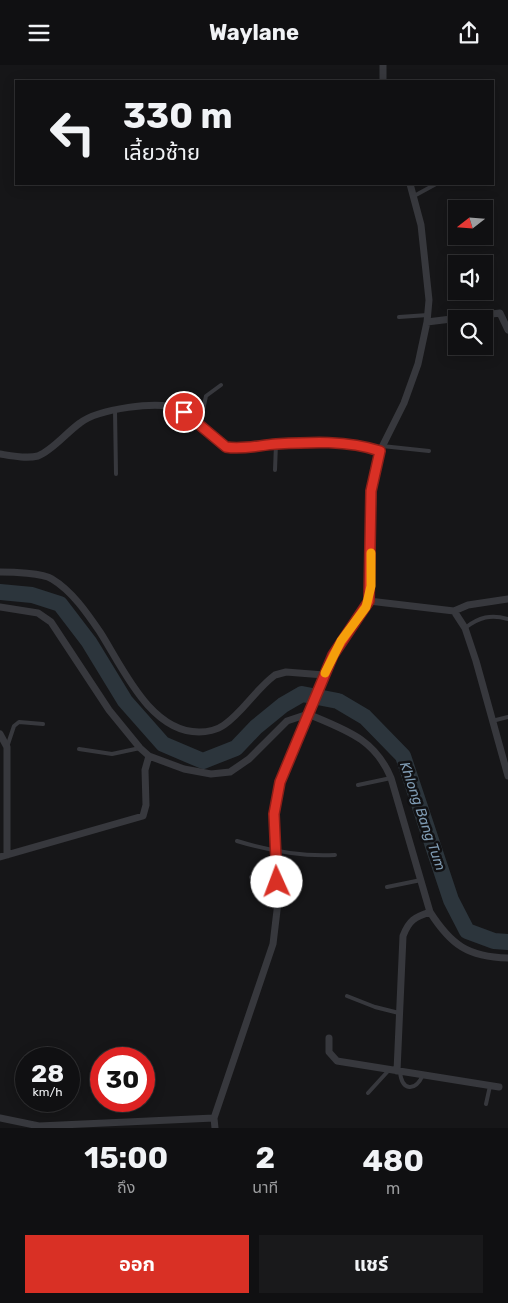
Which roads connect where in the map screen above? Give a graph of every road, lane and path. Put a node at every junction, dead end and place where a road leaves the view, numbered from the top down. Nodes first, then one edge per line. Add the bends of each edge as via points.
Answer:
1 (383, 65) edge
2 (383, 80) edge
3 (410, 185) edge
4 (434, 185) edge
5 (414, 196) junction
6 (399, 317) dead end
7 (427, 318) junction
8 (508, 330) edge
9 (221, 385) dead end
10 (115, 411) junction
11 (200, 426) junction
12 (276, 444) junction
13 (381, 448) junction
14 (429, 451) dead end
15 (0, 454) edge
16 (275, 470) dead end
17 (116, 475) dead end
18 (0, 572) edge
19 (508, 599) edge
20 (369, 601) junction
21 (0, 607) edge
22 (454, 611) junction
23 (508, 619) edge
24 (465, 628) junction
25 (322, 678) junction
26 (309, 711) junction
27 (508, 717) edge
28 (492, 721) junction
29 (43, 724) dead end
30 (0, 734) edge
31 (7, 747) junction
32 (140, 748) junction
33 (79, 749) dead end
34 (504, 752) edge
35 (149, 756) junction
36 (508, 776) edge
37 (392, 778) junction
38 (358, 785) dead end
39 (237, 841) dead end
40 (276, 853) junction
41 (335, 855) dead end
42 (3, 856) edge
43 (251, 877) dead end
44 (421, 880) junction
45 (277, 882) junction
46 (387, 887) dead end
47 (430, 912) junction
48 (508, 958) edge
49 (347, 995) dead end
50 (399, 1013) junction
51 (329, 1039) dead end
52 (395, 1071) junction
53 (423, 1075) junction
54 (490, 1086) junction
55 (499, 1087) dead end
56 (368, 1093) dead end
57 (486, 1104) dead end
58 (214, 1117) junction
59 (0, 1118) edge
60 (215, 1128) edge

1 - 2 street
3 - 5 street
4 - 5 lane
5 - 7 street via 421,225 429,300
6 - 7 lane
7 - 8 street via 500,313
7 - 13 street via 418,364
9 - 11 lane via 206,396
10 - 11 street via 165,405 179,409
10 - 15 street via 81,421 40,455
10 - 17 lane
11 - 12 street via 226,447 235,449
12 - 13 street via 342,443
12 - 16 lane
13 - 14 lane
13 - 20 street via 371,491
18 - 25 street via 50,577 69,591 152,709 168,725 185,732 206,732 224,726 275,675 286,672
19 - 22 street via 468,605
20 - 22 street
20 - 25 street via 337,648
21 - 32 street via 38,613 51,622 109,710
22 - 24 street
23 - 24 lane via 487,616
24 - 28 street
25 - 26 street
26 - 35 street via 287,721 244,762 227,773 200,774
26 - 37 street via 371,746 384,761
26 - 40 street via 280,782 274,814
27 - 28 lane
28 - 34 street
29 - 31 lane via 19,722 14,726
30 - 31 street
31 - 42 street
32 - 33 lane via 112,754
32 - 35 street
34 - 36 street
35 - 42 street via 145,770 146,805 143,816
37 - 38 lane
37 - 44 street
39 - 40 lane
40 - 41 lane
40 - 45 street
43 - 45 lane
44 - 46 lane
44 - 47 street
45 - 58 street via 273,943
47 - 48 street via 446,936 461,948 489,957
47 - 50 street via 414,917 403,936
49 - 50 lane
50 - 52 street
51 - 52 street via 329,1052 337,1061
52 - 53 street
52 - 53 lane via 405,1086 419,1085
52 - 56 lane
53 - 54 street
54 - 55 street
54 - 57 lane
58 - 59 street via 39,1126
58 - 60 street

